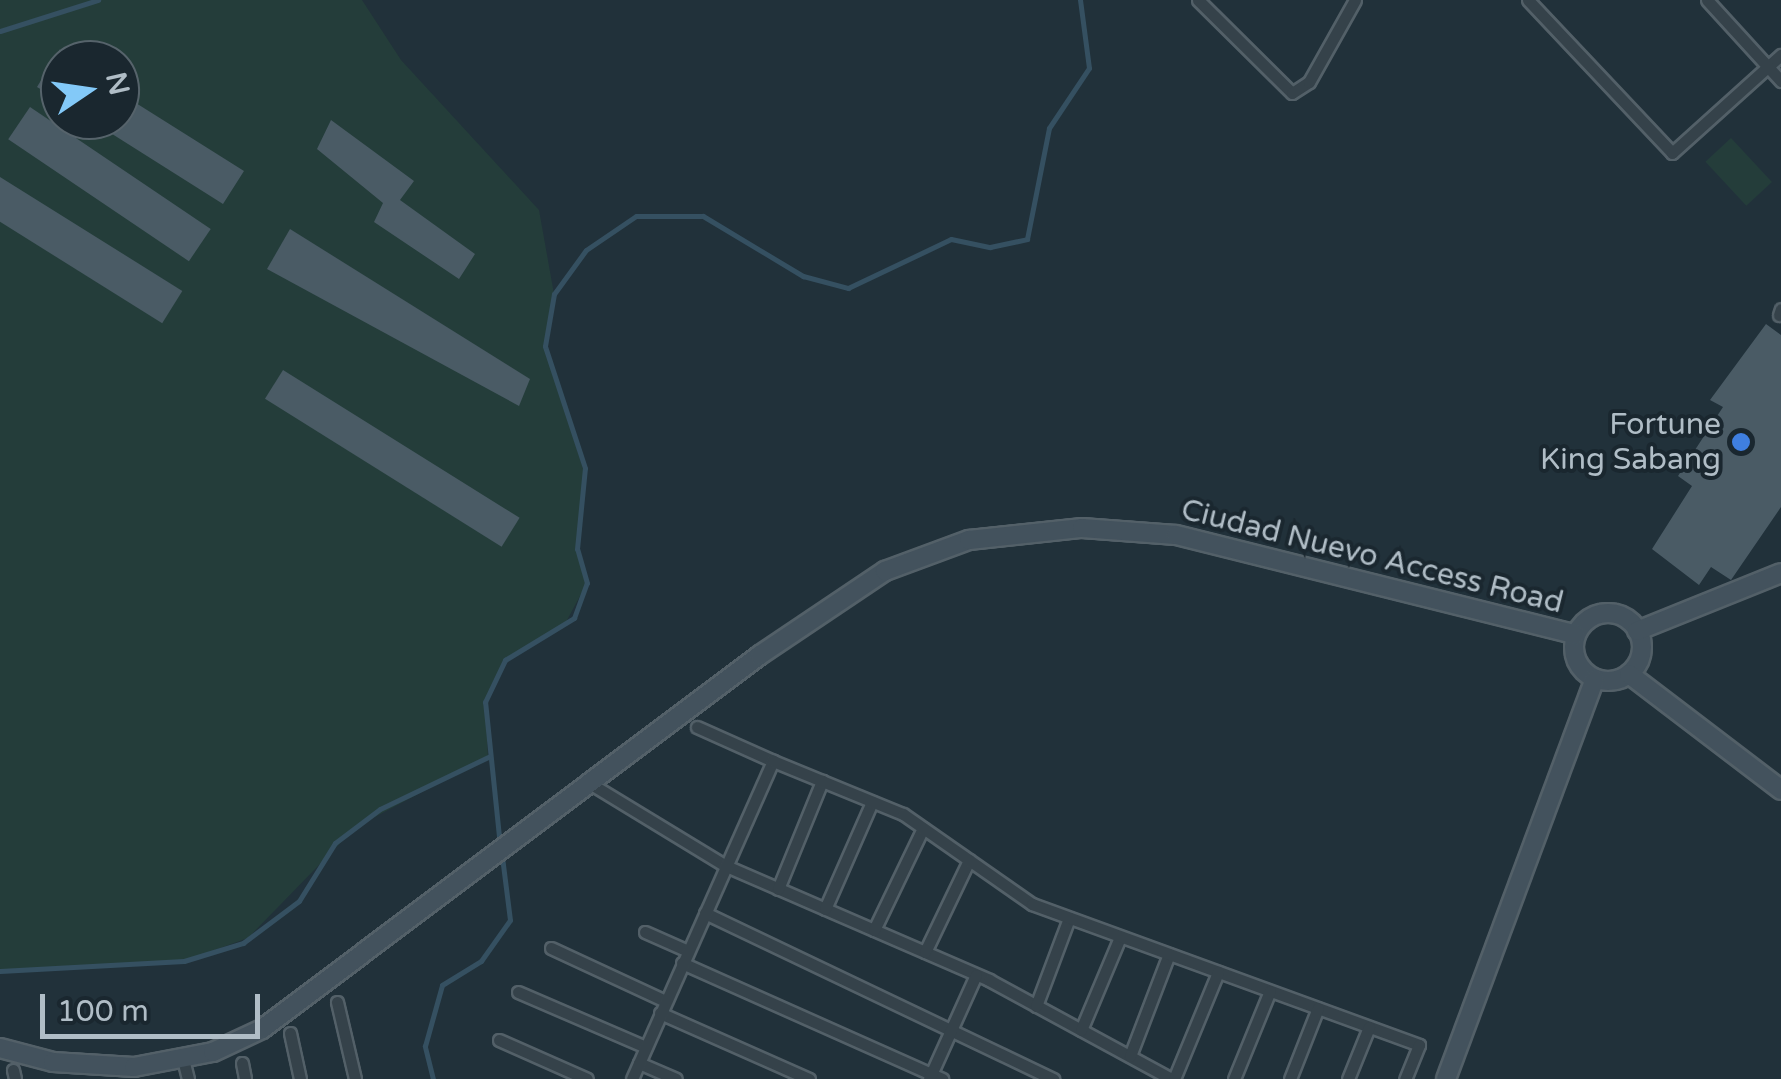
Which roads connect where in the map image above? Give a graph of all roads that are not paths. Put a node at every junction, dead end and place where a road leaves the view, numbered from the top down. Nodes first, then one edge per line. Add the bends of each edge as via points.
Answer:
1 (1198, 0) edge
2 (1355, 0) edge
3 (1528, 0) edge
4 (1707, 0) edge
5 (1781, 55) edge
6 (1768, 66) junction
7 (1781, 80) edge
8 (1781, 573) edge
9 (1637, 630) junction
10 (1576, 635) junction
11 (1629, 674) junction
12 (1595, 679) junction
13 (697, 727) dead end
14 (774, 762) junction
15 (822, 781) junction
16 (583, 790) junction
17 (1781, 790) edge
18 (872, 802) junction
19 (922, 828) junction
20 (969, 860) junction
21 (726, 866) junction
22 (778, 889) junction
23 (825, 909) junction
24 (705, 913) junction
25 (1069, 918) junction
26 (874, 930) junction
27 (645, 932) dead end
28 (1120, 936) junction
29 (551, 948) dead end
30 (925, 952) junction
31 (1170, 954) junction
32 (685, 957) junction
33 (1218, 972) junction
34 (976, 974) junction
35 (1270, 990) junction
36 (518, 992) dead end
37 (337, 1002) dead end
38 (1036, 1006) junction
39 (663, 1007) junction
40 (1318, 1008) junction
41 (954, 1026) junction
42 (1369, 1027) junction
43 (1081, 1030) junction
44 (290, 1033) dead end
45 (499, 1040) dead end
46 (646, 1047) junction
47 (0, 1048) edge
48 (1130, 1056) junction
49 (183, 1059) junction
50 (242, 1063) dead end
51 (639, 1063) junction
52 (934, 1077) edge
53 (188, 1079) edge
54 (245, 1079) edge
55 (300, 1079) edge
56 (355, 1079) edge
57 (586, 1079) edge
58 (632, 1079) edge
59 (676, 1079) edge
60 (809, 1079) edge
61 (1053, 1079) edge
62 (1173, 1079) edge
63 (1234, 1079) edge
64 (1290, 1079) edge
65 (1348, 1079) edge
66 (1406, 1079) edge
67 (1446, 1079) edge

1 - 2 street via 1292,93 1309,82
3 - 6 street via 1672,153
4 - 6 street
5 - 6 street
6 - 7 street
8 - 9 street
9 - 10 street via 1606,613
9 - 11 street via 1642,650
10 - 12 street via 1576,659
10 - 16 street, Ciudad Nuevo Access Road via 1176,535 1017,532 885,571
11 - 12 street
11 - 17 street
12 - 67 street
13 - 14 street
14 - 15 street
14 - 21 street
15 - 18 street
15 - 22 street
16 - 21 street
16 - 49 street, Ciudad Nuevo Access Road via 262,1030
18 - 19 street
18 - 23 street
19 - 20 street
19 - 26 street
20 - 25 street
20 - 30 street
21 - 22 street
21 - 24 street
22 - 23 street
23 - 26 street
24 - 32 street
24 - 41 street
25 - 28 street
25 - 38 street
26 - 30 street
27 - 32 street
28 - 31 street
28 - 43 street
29 - 39 street
30 - 34 street
31 - 33 street
31 - 48 street
32 - 39 street
32 - 52 street
33 - 35 street
33 - 62 street
34 - 38 street
34 - 41 street
35 - 40 street
35 - 63 street
36 - 46 street
37 - 56 street
38 - 43 street
39 - 46 street
39 - 60 street
40 - 42 street
40 - 64 street
41 - 52 street
41 - 61 street
42 - 65 street
42 - 66 street via 1419,1045
43 - 48 street
44 - 55 street
45 - 57 street
46 - 51 street
47 - 49 street via 102,1067
48 - 62 street
49 - 53 street
50 - 54 street
51 - 58 street
51 - 59 street

